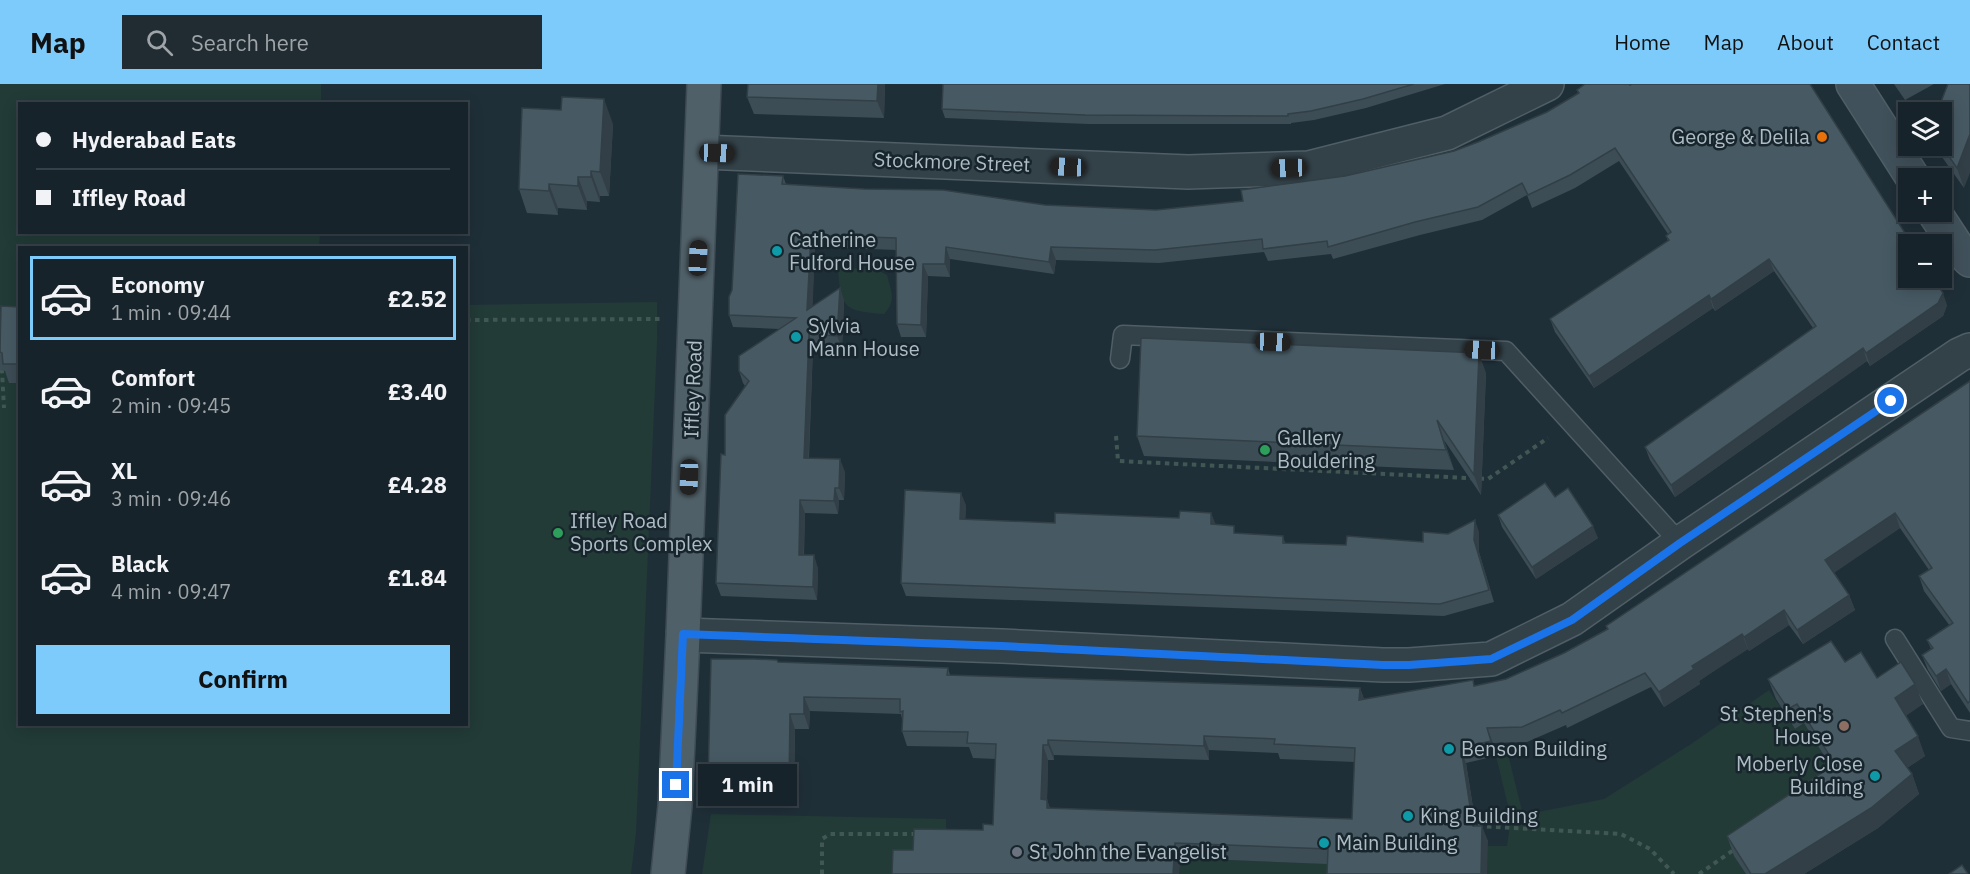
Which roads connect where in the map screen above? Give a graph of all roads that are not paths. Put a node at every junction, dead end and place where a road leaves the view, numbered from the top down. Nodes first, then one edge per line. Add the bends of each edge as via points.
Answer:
1 (704, 84) edge
2 (1547, 84) edge
3 (1853, 84) edge
4 (702, 152) junction
5 (1907, 168) edge
6 (1941, 222) edge
7 (1964, 253) edge
8 (1970, 283) edge
9 (1970, 350) edge
10 (1120, 359) dead end
11 (1680, 543) junction
12 (683, 634) junction
13 (1895, 639) dead end
14 (1970, 731) edge
15 (668, 874) edge

1 - 4 main road, Iffley Road
2 - 4 street, Stockmore Street via 1447,133 1310,168 1188,172
3 - 5 main road
4 - 12 main road, Iffley Road
6 - 7 main road
7 - 8 main road
9 - 11 street
10 - 11 lane via 1123,335 1506,351
11 - 12 street via 1572,620 1491,659 1383,665
12 - 15 main road, Iffley Road
13 - 14 lane via 1951,728

